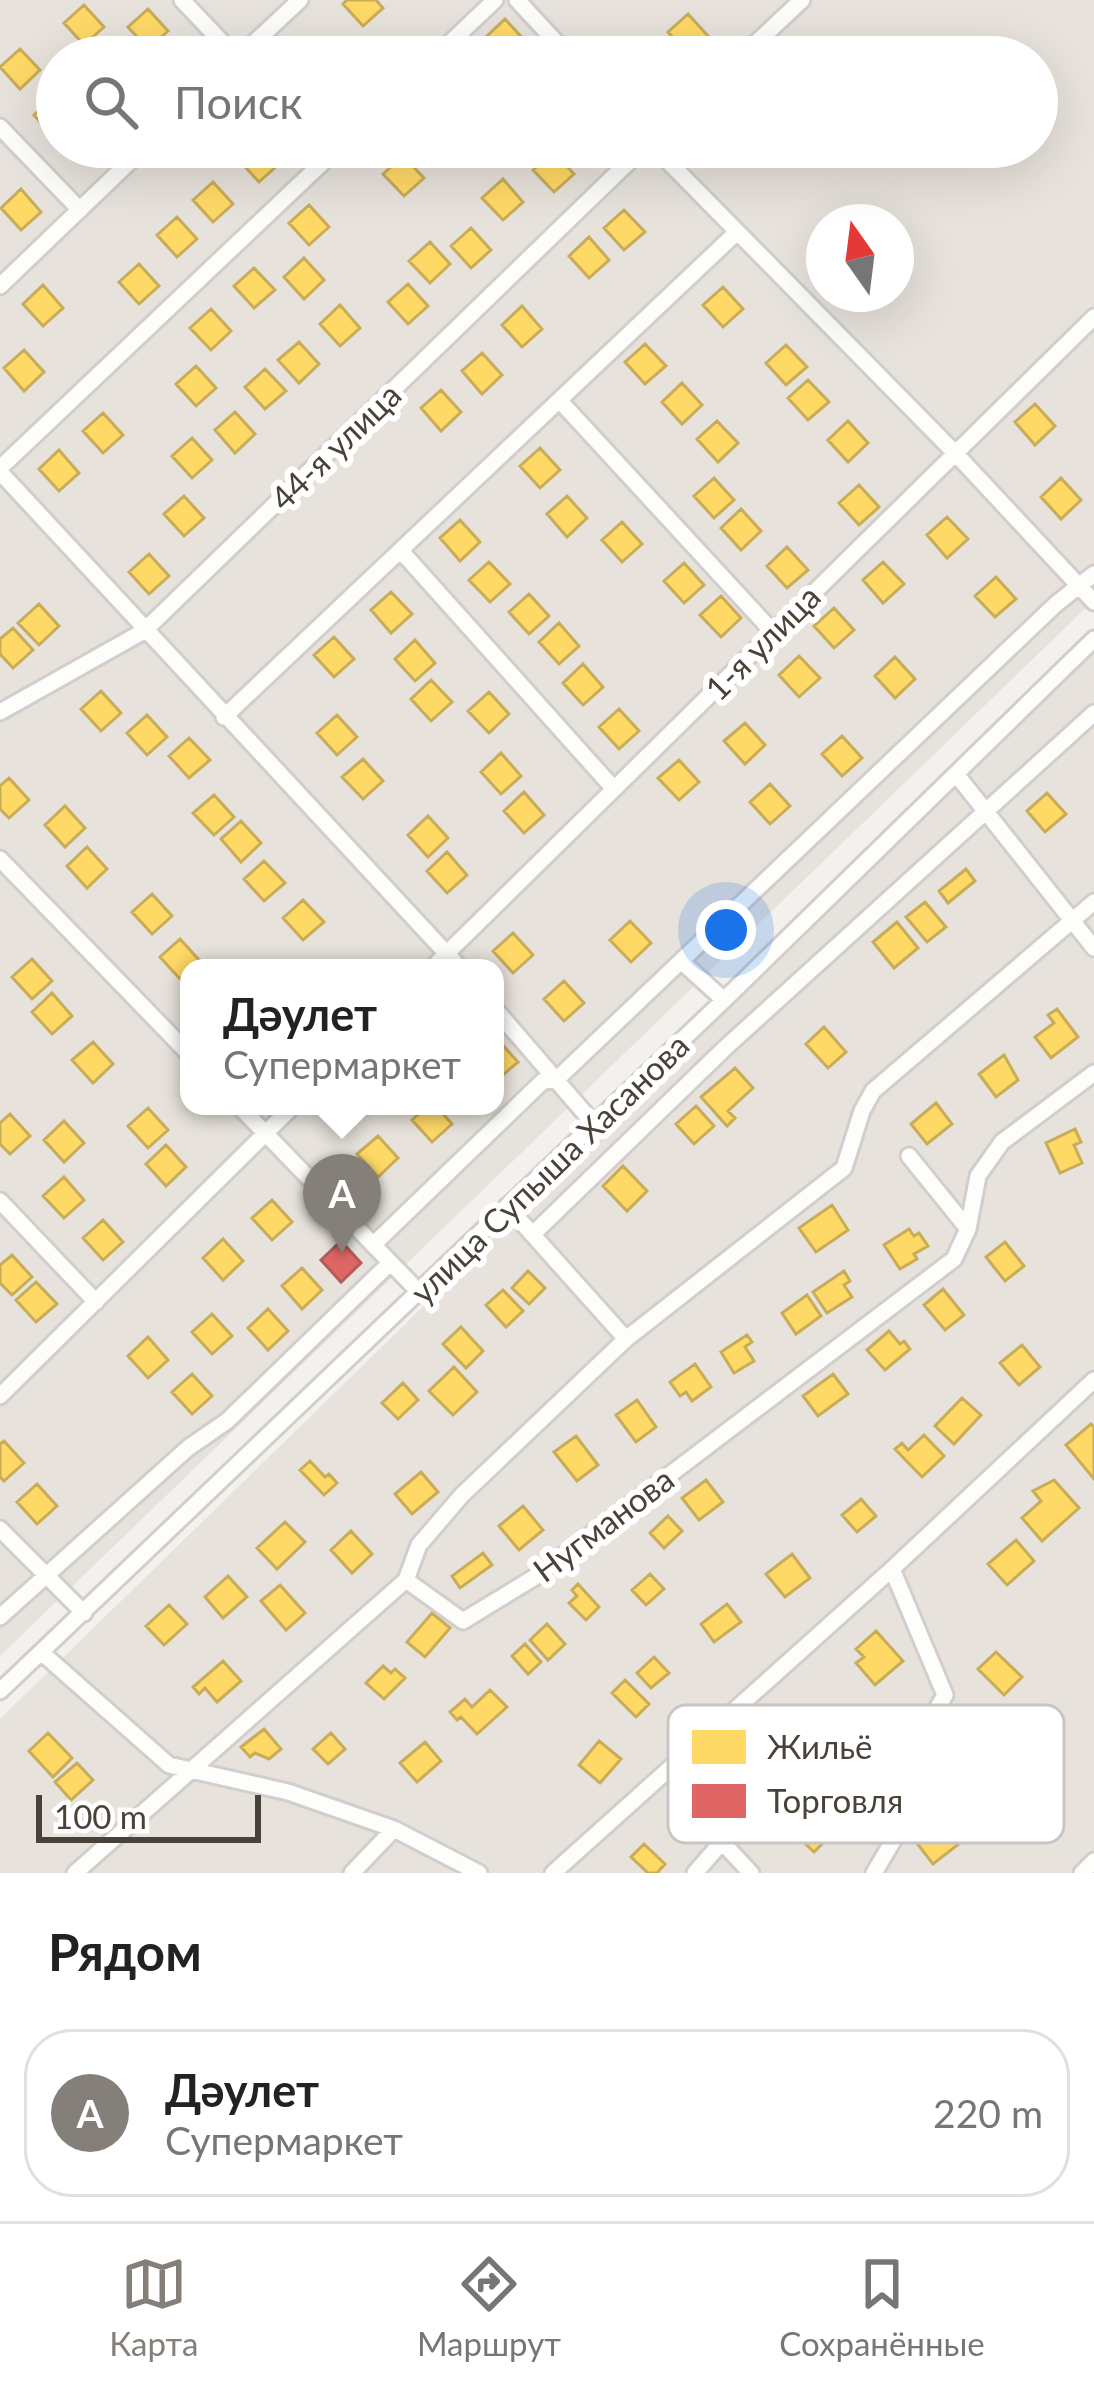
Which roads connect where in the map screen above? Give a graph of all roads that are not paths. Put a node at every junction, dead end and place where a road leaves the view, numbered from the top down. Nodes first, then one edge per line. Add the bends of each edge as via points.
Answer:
1 (182, 0) edge
2 (300, 0) edge
3 (495, 0) edge
4 (517, 0) edge
5 (802, 0) edge
6 (217, 36) edge
7 (261, 36) edge
8 (457, 36) edge
9 (550, 36) edge
10 (763, 36) edge
11 (0, 128) edge
12 (36, 165) edge
13 (39, 168) edge
14 (123, 168) edge
15 (317, 168) edge
16 (622, 168) edge
17 (674, 168) edge
18 (80, 210) junction
19 (736, 232) junction
20 (0, 286) edge
21 (1094, 317) edge
22 (560, 401) junction
23 (955, 453) junction
24 (0, 470) edge
25 (401, 550) junction
26 (1094, 574) edge
27 (1081, 588) junction
28 (1094, 602) edge
29 (144, 631) junction
30 (772, 632) junction
31 (1094, 639) edge
32 (0, 712) edge
33 (1094, 713) edge
34 (224, 717) junction
35 (956, 774) junction
36 (614, 789) junction
37 (987, 812) junction
38 (0, 859) edge
39 (1094, 902) edge
40 (1074, 919) junction
41 (1094, 948) edge
42 (447, 953) junction
43 (441, 959) edge
44 (452, 959) edge
45 (681, 961) junction
46 (724, 1000) junction
47 (504, 1019) edge
48 (180, 1045) edge
49 (1094, 1072) edge
50 (556, 1080) junction
51 (248, 1115) edge
52 (284, 1115) edge
53 (594, 1124) junction
54 (266, 1134) junction
55 (908, 1156) dead end
56 (0, 1201) edge
57 (507, 1206) junction
58 (968, 1228) junction
59 (533, 1234) junction
60 (373, 1245) junction
61 (390, 1263) junction
62 (418, 1292) junction
63 (96, 1302) junction
64 (626, 1339) junction
65 (1094, 1380) edge
66 (0, 1396) edge
67 (0, 1529) edge
68 (892, 1569) junction
69 (46, 1575) junction
70 (406, 1580) junction
71 (84, 1613) junction
72 (0, 1617) edge
73 (41, 1652) junction
74 (0, 1691) edge
75 (740, 1705) edge
76 (940, 1705) edge
77 (191, 1770) junction
78 (668, 1770) edge
79 (394, 1829) junction
80 (892, 1843) edge
81 (1094, 1861) edge
82 (75, 1873) edge
83 (352, 1873) edge
84 (478, 1873) edge
85 (553, 1873) edge
86 (695, 1873) edge
87 (751, 1873) edge
88 (874, 1873) edge
89 (1082, 1873) edge

1 - 6 street
2 - 7 street
3 - 8 street
4 - 9 street
5 - 10 street
11 - 12 street
13 - 18 street
14 - 18 street
15 - 24 street
16 - 29 street, 44-я улица
17 - 19 street
18 - 20 street
19 - 22 street
19 - 23 street
21 - 23 street, 1-я улица
22 - 25 street
22 - 30 street
23 - 27 street
23 - 30 street, 1-я улица
24 - 29 street
25 - 34 street
25 - 36 street
26 - 27 street
27 - 28 street
27 - 45 street
29 - 32 street, 44-я улица
29 - 34 street
30 - 36 street, 1-я улица
31 - 35 street, улица Супыша Хасанова
33 - 37 street
34 - 42 street
35 - 37 street
35 - 46 street, улица Супыша Хасанова
36 - 42 street, 1-я улица
37 - 40 street
37 - 59 street via 724,1048
38 - 48 street
39 - 40 street
40 - 41 street
40 - 64 street via 873,1091 844,1168
42 - 43 street, 1-я улица
42 - 44 street
45 - 46 street
45 - 50 street
46 - 53 street, улица Супыша Хасанова
47 - 50 street
49 - 58 street, Нугманова via 1002,1142 978,1176
50 - 53 street
50 - 60 street via 543,1081
51 - 54 street
52 - 54 street
53 - 57 street, улица Супыша Хасанова
54 - 60 street
54 - 63 street
55 - 58 street
56 - 63 street
57 - 59 street
57 - 62 street, улица Супыша Хасанова
58 - 70 street, Нугманова via 954,1259 535,1577 463,1621
59 - 64 street
60 - 61 street
61 - 62 street
61 - 69 street via 227,1420
62 - 71 street, улица Супыша Хасанова
63 - 66 street
64 - 70 street via 462,1495 418,1545
65 - 68 street
67 - 69 street
68 - 75 street
68 - 76 street via 946,1695
69 - 71 street
69 - 72 street
70 - 77 street
71 - 73 street, улица Супыша Хасанова
73 - 74 street, улица Супыша Хасанова
73 - 77 street via 169,1765
77 - 79 street
77 - 82 street
78 - 85 street
79 - 83 street
79 - 84 street
80 - 88 street
81 - 89 street
86 - 87 street via 722,1843

